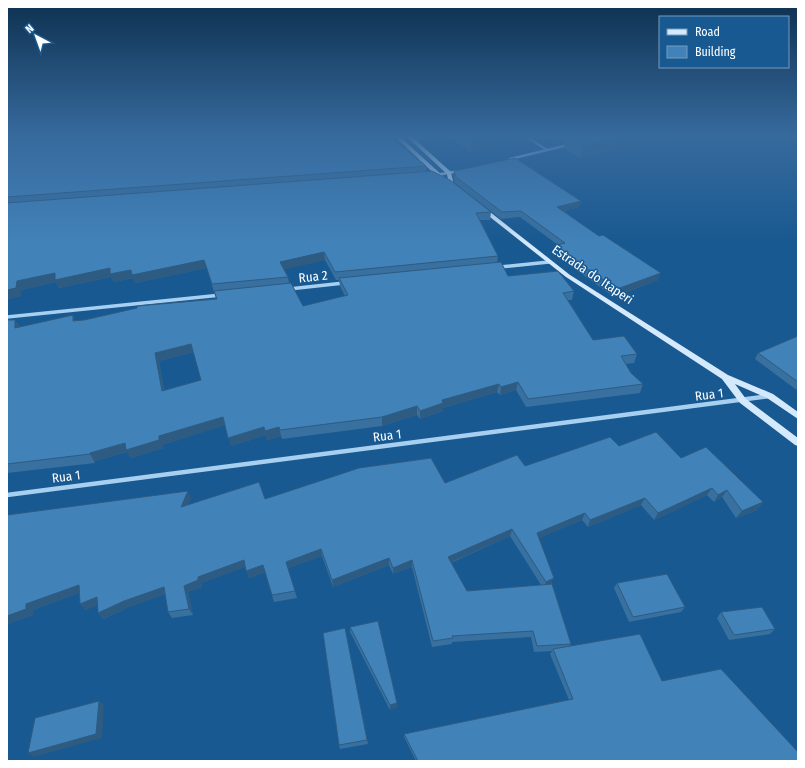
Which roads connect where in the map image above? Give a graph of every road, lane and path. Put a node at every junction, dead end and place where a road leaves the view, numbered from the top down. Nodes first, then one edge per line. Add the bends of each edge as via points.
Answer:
1 (433, 171) edge
2 (446, 171) edge
3 (459, 171) edge
4 (448, 173) junction
5 (437, 175) junction
6 (429, 176) edge
7 (452, 185) junction
8 (458, 190) edge
9 (476, 204) edge
10 (549, 262) junction
11 (494, 268) edge
12 (353, 282) edge
13 (282, 289) edge
14 (227, 295) edge
15 (7, 317) edge
16 (725, 377) junction
17 (770, 396) junction
18 (743, 401) junction
19 (798, 416) edge
20 (798, 443) edge
21 (7, 495) edge

1 - 5 street
2 - 4 street
3 - 4 street
4 - 5 street
4 - 7 street
5 - 6 street
5 - 7 street
7 - 8 street
9 - 10 street, Estrada do Itaperi
10 - 11 street
10 - 16 street, Estrada do Itaperi
12 - 13 street, Rua 2
14 - 15 street
16 - 17 street, Estrada do Itaperi
16 - 18 street, Estrada do Itaperi
17 - 18 street, Rua 1
17 - 19 street, Estrada do Itaperi
18 - 20 street, Estrada do Itaperi
18 - 21 street, Rua 1

